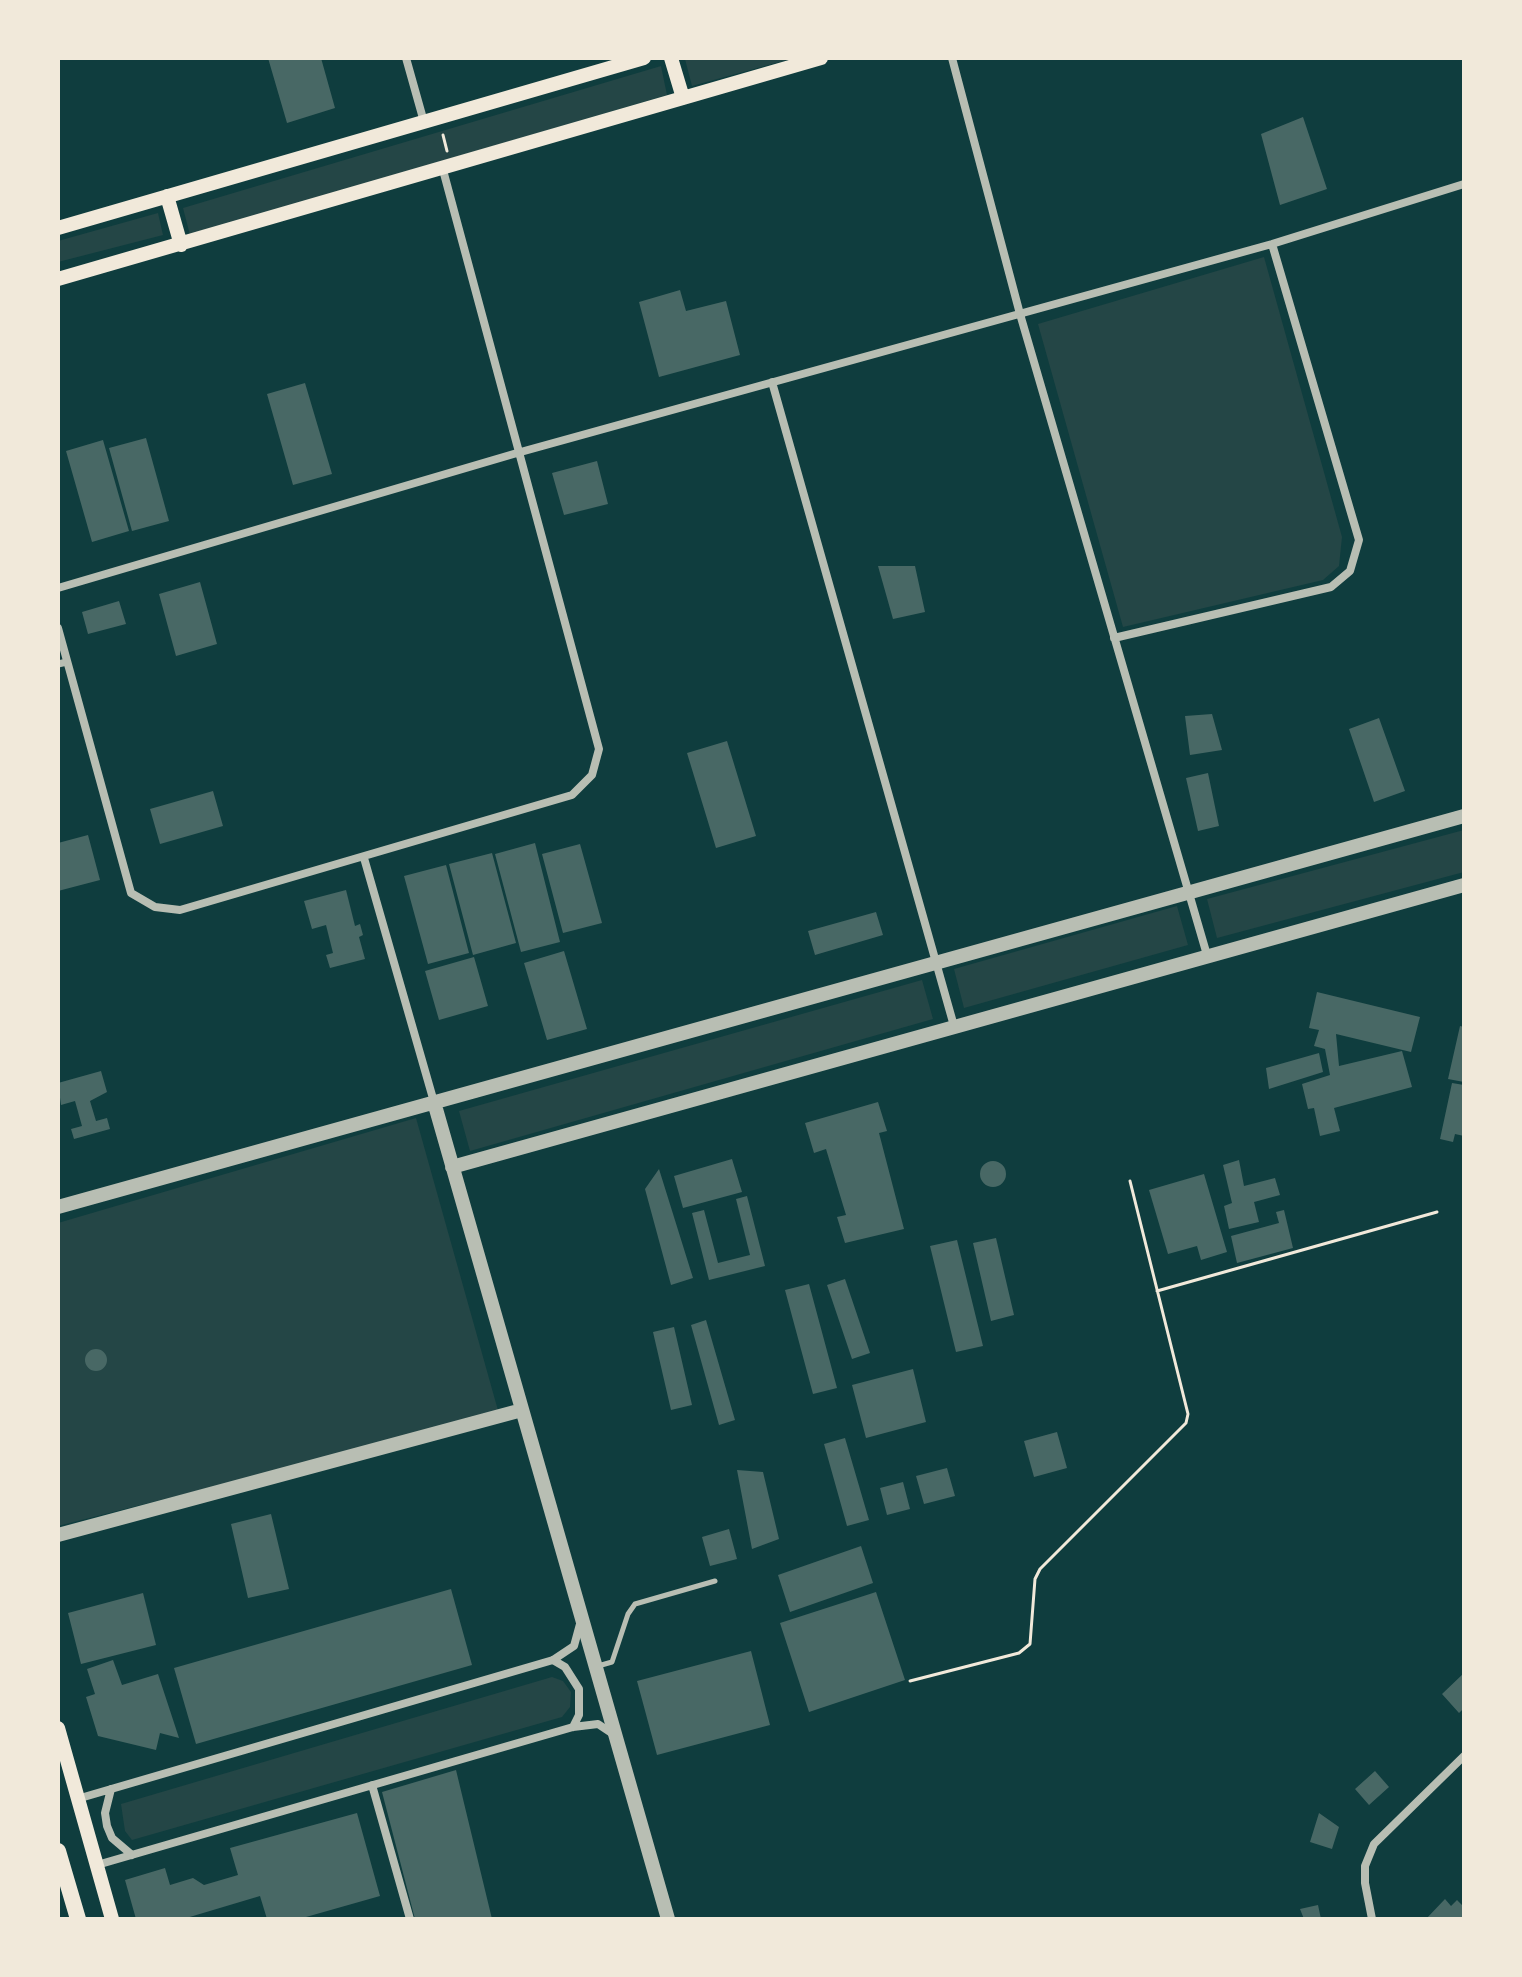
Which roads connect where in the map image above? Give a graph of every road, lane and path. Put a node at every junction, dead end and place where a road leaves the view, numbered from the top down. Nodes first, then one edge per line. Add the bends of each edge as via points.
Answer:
1 (406, 58) edge
2 (644, 58) edge
3 (671, 58) edge
4 (821, 58) edge
5 (952, 58) edge
6 (683, 98) junction
7 (431, 120) junction
8 (447, 168) junction
9 (1464, 184) edge
10 (167, 196) junction
11 (58, 228) edge
12 (1272, 244) junction
13 (181, 245) junction
14 (58, 279) edge
15 (1020, 314) junction
16 (772, 382) junction
17 (517, 453) junction
18 (58, 588) edge
19 (58, 628) edge
20 (1114, 638) junction
21 (62, 663) edge
22 (1464, 816) edge
23 (364, 858) junction
24 (1464, 885) edge
25 (1190, 892) junction
26 (1207, 955) junction
27 (936, 962) junction
28 (954, 1026) junction
29 (434, 1102) junction
30 (452, 1167) junction
31 (1130, 1181) dead end
32 (58, 1207) edge
33 (1437, 1212) dead end
34 (1157, 1291) junction
35 (522, 1410) junction
36 (58, 1535) edge
37 (715, 1581) dead end
38 (581, 1616) junction
39 (553, 1660) junction
40 (597, 1666) junction
41 (910, 1681) dead end
42 (573, 1727) junction
43 (58, 1728) edge
44 (616, 1735) junction
45 (1464, 1756) edge
46 (372, 1785) junction
47 (111, 1789) junction
48 (77, 1799) junction
49 (58, 1851) edge
50 (132, 1855) junction
51 (97, 1865) junction
52 (65, 1876) junction
53 (78, 1919) edge
54 (89, 1919) edge
55 (112, 1919) edge
56 (410, 1919) edge
57 (668, 1919) edge
58 (1372, 1919) edge

1 - 7 street
2 - 7 main road
3 - 6 main road
4 - 6 main road
5 - 15 street
6 - 8 main road
7 - 8 path
7 - 10 main road
8 - 13 main road
8 - 17 street
9 - 12 street
10 - 11 main road
10 - 13 main road
12 - 15 street
12 - 20 street via 1359,540 1350,571 1331,587
13 - 14 main road
15 - 16 street
15 - 20 street
16 - 17 street
16 - 27 street
17 - 18 street
17 - 23 street via 599,749 592,775 572,795
19 - 21 street
20 - 25 street
21 - 23 street via 131,893 155,907 180,910
22 - 25 street
23 - 29 street
24 - 26 street
25 - 26 street
25 - 27 street
26 - 28 street
27 - 28 street
27 - 29 street
28 - 30 street
29 - 30 street
29 - 32 street
30 - 35 street
31 - 34 path
33 - 34 path
34 - 41 path via 1186,1423 1040,1569 1030,1644 1019,1653
35 - 36 street
35 - 38 street
37 - 40 lane via 635,1604 612,1662
38 - 39 street via 574,1646
38 - 40 street
39 - 42 street via 565,1667 579,1689 579,1715
39 - 47 street
40 - 44 street
42 - 44 street via 598,1724
42 - 46 street
43 - 48 main road
44 - 57 street
45 - 58 street via 1374,1844 1365,1866
46 - 50 street
46 - 56 street
47 - 48 street
47 - 50 street via 107,1826 112,1838
48 - 51 main road
49 - 52 main road
50 - 51 street
51 - 55 main road
52 - 53 main road
52 - 54 main road

